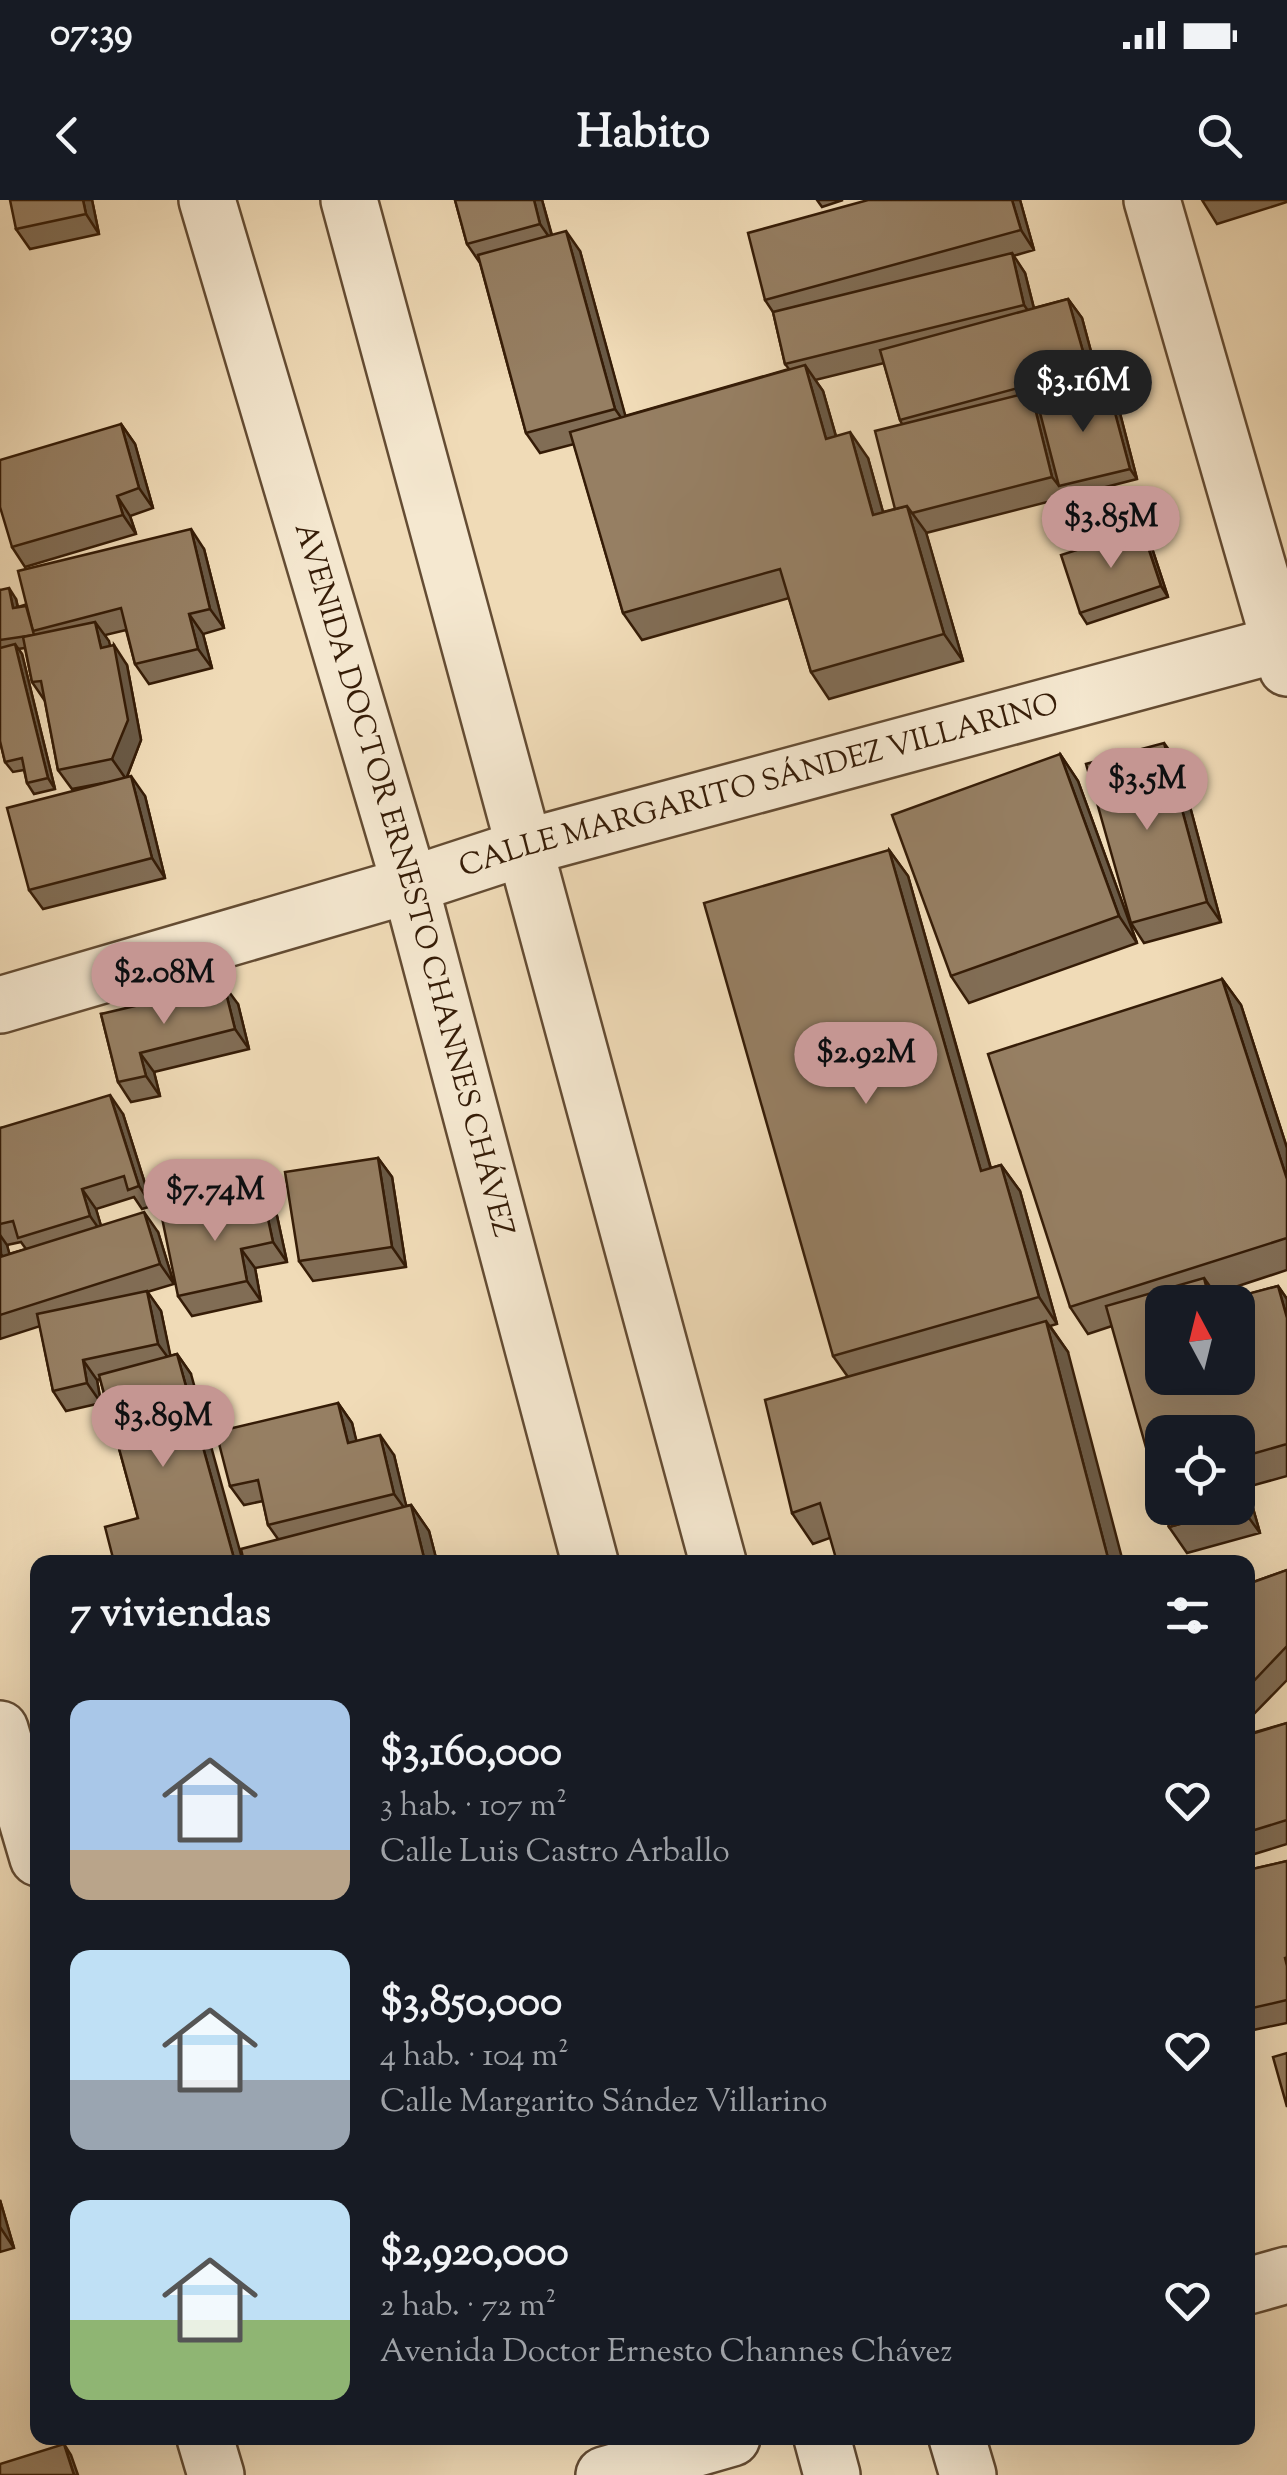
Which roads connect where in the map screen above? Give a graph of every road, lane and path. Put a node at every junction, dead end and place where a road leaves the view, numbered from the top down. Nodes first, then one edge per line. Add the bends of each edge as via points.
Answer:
1 (207, 200) edge
2 (348, 200) edge
3 (1152, 200) edge
4 (1285, 651) edge
5 (523, 848) junction
6 (410, 884) junction
7 (0, 1004) edge
8 (588, 1555) edge
9 (716, 1555) edge
10 (0, 1729) edge
11 (30, 1831) edge
12 (1287, 2275) edge
13 (1255, 2284) edge
14 (207, 2445) edge
15 (708, 2445) edge
16 (824, 2445) edge
17 (959, 2445) edge
18 (216, 2475) edge
19 (604, 2475) edge
20 (832, 2475) edge
21 (968, 2475) edge

1 - 6 street, AVENIDA DOCTOR ERNESTO CHANNES CHÁVEZ
2 - 5 street
3 - 4 street
4 - 5 street, CALLE MARGARITO SÁNDEZ VILLARINO
5 - 6 street, CALLE MARGARITO SÁNDEZ VILLARINO
5 - 9 street
6 - 7 street, CALLE MARGARITO SÁNDEZ VILLARINO
6 - 8 street, AVENIDA DOCTOR ERNESTO CHANNES CHÁVEZ
10 - 11 street
12 - 13 street
14 - 18 street
15 - 19 street
16 - 20 street
17 - 21 street

